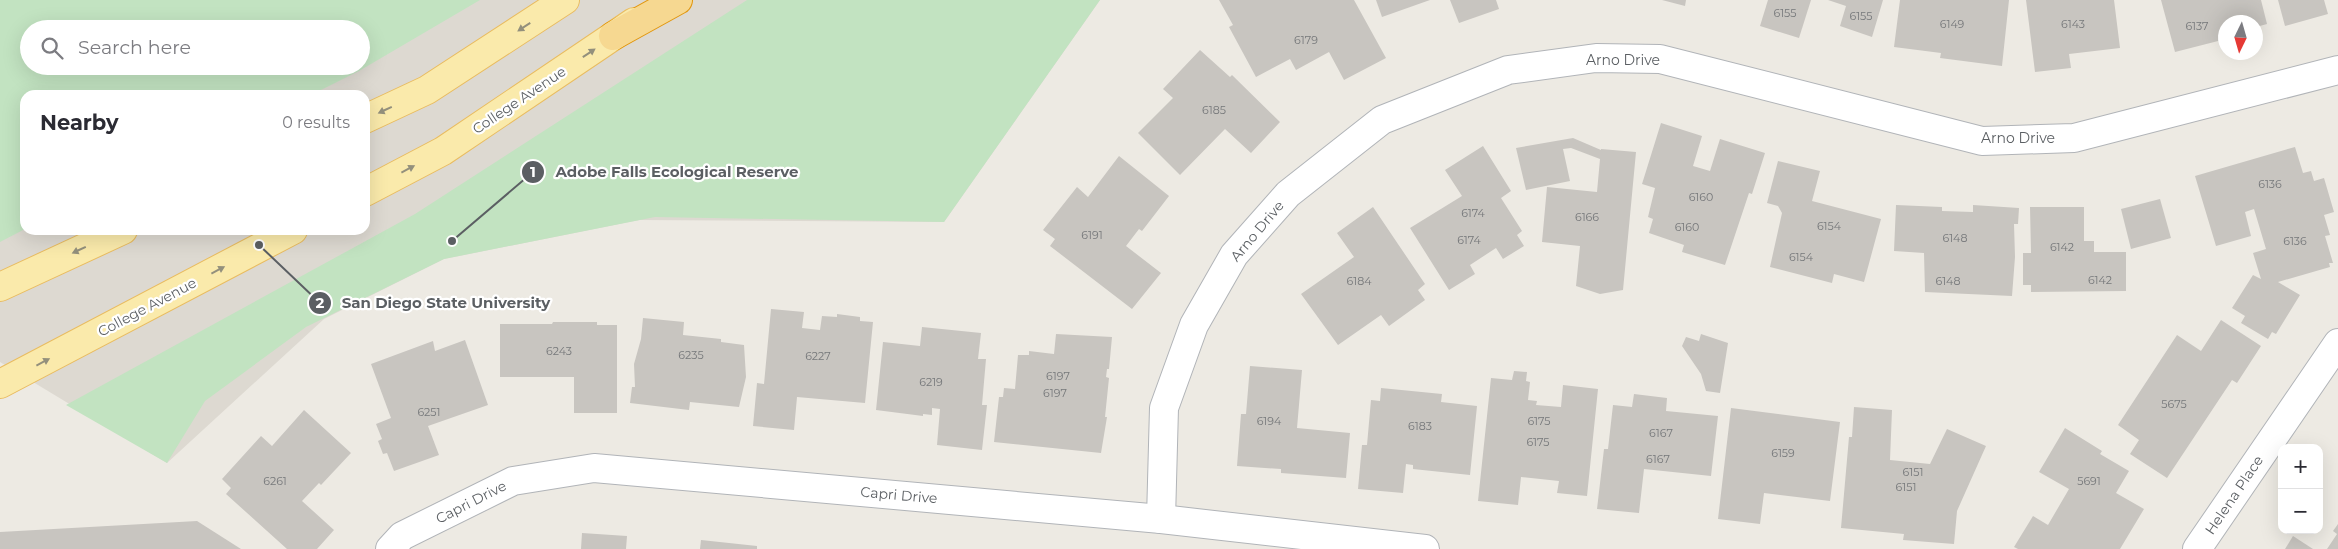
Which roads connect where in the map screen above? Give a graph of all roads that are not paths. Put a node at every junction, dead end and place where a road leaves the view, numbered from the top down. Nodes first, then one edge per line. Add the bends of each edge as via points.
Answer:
1 (565, 0) edge
2 (667, 0) edge
3 (678, 0) edge
4 (613, 36) junction
5 (2338, 70) edge
6 (370, 117) edge
7 (370, 189) edge
8 (113, 235) edge
9 (283, 235) edge
10 (0, 287) edge
11 (2338, 343) edge
12 (0, 384) edge
13 (1161, 519) junction
14 (390, 549) edge
15 (1425, 549) edge
16 (2197, 549) edge

1 -> 6 main road via 428,90
2 - 4 main road, College Avenue
3 - 4 highway
7 -> 4 main road, College Avenue via 444,151
5 - 13 street, Arno Drive via 2074,138 1982,141 1660,59 1596,58 1508,70 1382,120 1288,194 1234,255 1194,325 1164,408
8 -> 10 main road
12 -> 9 main road, College Avenue
11 - 16 street, Helena Place
13 - 14 street, Capri Drive via 594,468 513,481 402,536
13 - 15 street, Capri Drive

